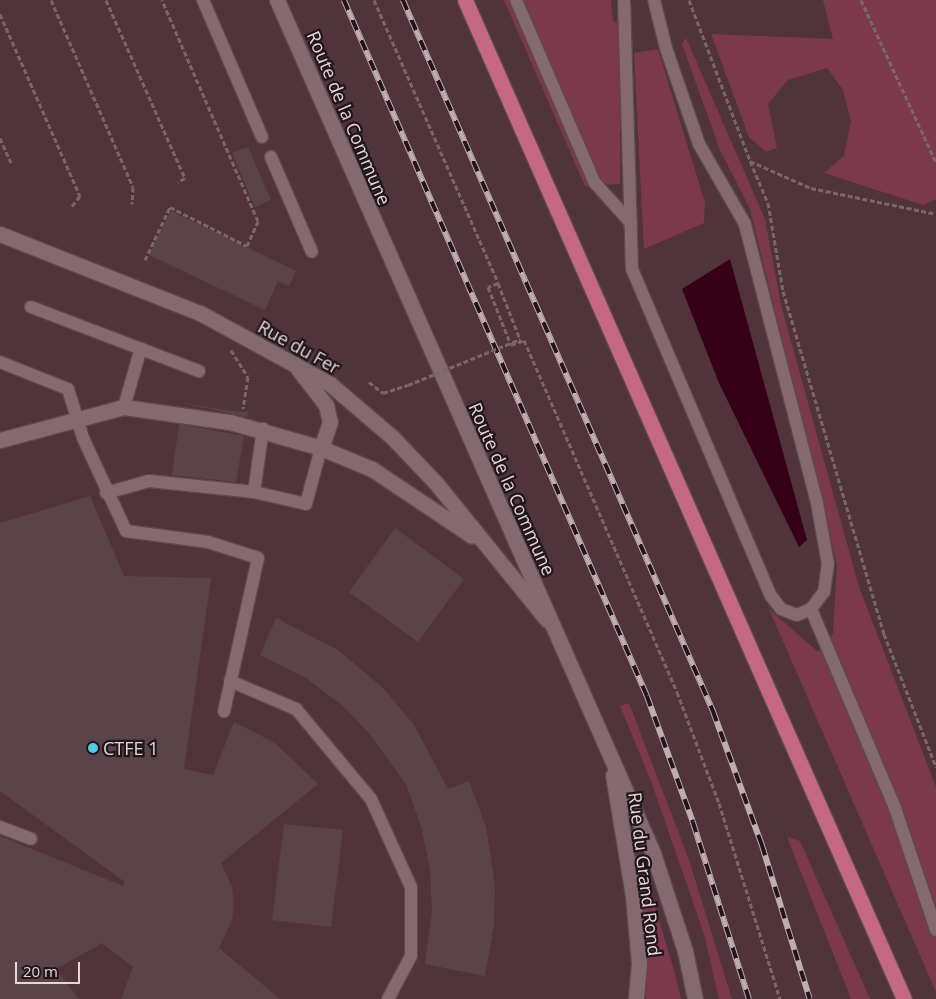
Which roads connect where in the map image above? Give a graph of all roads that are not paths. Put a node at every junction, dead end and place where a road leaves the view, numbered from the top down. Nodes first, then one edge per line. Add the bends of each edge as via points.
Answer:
1 (203, 0) edge
2 (277, 0) edge
3 (465, 0) edge
4 (516, 0) edge
5 (624, 0) edge
6 (654, 0) edge
7 (262, 137) dead end
8 (271, 157) dead end
9 (631, 223) junction
10 (0, 234) edge
11 (312, 252) dead end
12 (31, 306) dead end
13 (141, 348) junction
14 (0, 362) edge
15 (298, 369) junction
16 (199, 370) dead end
17 (124, 407) junction
18 (78, 419) junction
19 (263, 429) junction
20 (0, 440) edge
21 (322, 448) junction
22 (254, 492) junction
23 (106, 493) junction
24 (488, 547) junction
25 (811, 609) junction
26 (555, 629) junction
27 (230, 681) junction
28 (224, 710) dead end
29 (609, 754) junction
30 (0, 828) edge
31 (31, 839) dead end
32 (936, 930) edge
33 (388, 999) edge
34 (636, 999) edge
35 (695, 999) edge
36 (904, 999) edge

1 - 7 lane
2 - 26 main road, Route de la Commune
3 - 36 main road
4 - 9 lane via 595,183
5 - 9 lane
6 - 25 lane via 666,48 699,144 745,224 817,503 828,564 824,592
8 - 11 lane
9 - 25 lane via 632,269 770,596 781,609 797,615
10 - 15 main road, Rue du Fer via 200,313
12 - 13 lane
13 - 16 lane
13 - 17 lane
14 - 18 lane via 68,388
15 - 21 main road via 326,405 330,422
15 - 24 main road, Rue du Fer via 315,373 392,437
17 - 18 main road
17 - 19 main road
18 - 20 main road
18 - 23 lane
19 - 21 main road
19 - 22 lane
21 - 22 lane via 306,504
21 - 24 main road via 372,469
22 - 23 lane via 149,481
23 - 27 lane via 126,531 208,542 258,558
24 - 26 main road, Rue du Fer
25 - 32 lane via 895,808
26 - 29 main road, Route de la Commune
27 - 28 lane
27 - 33 lane via 296,709 372,799 411,887 411,956
29 - 34 main road, Rue du Grand Rond via 633,896 639,963
29 - 35 main road, Route de la Commune via 653,853 685,951
30 - 31 lane

